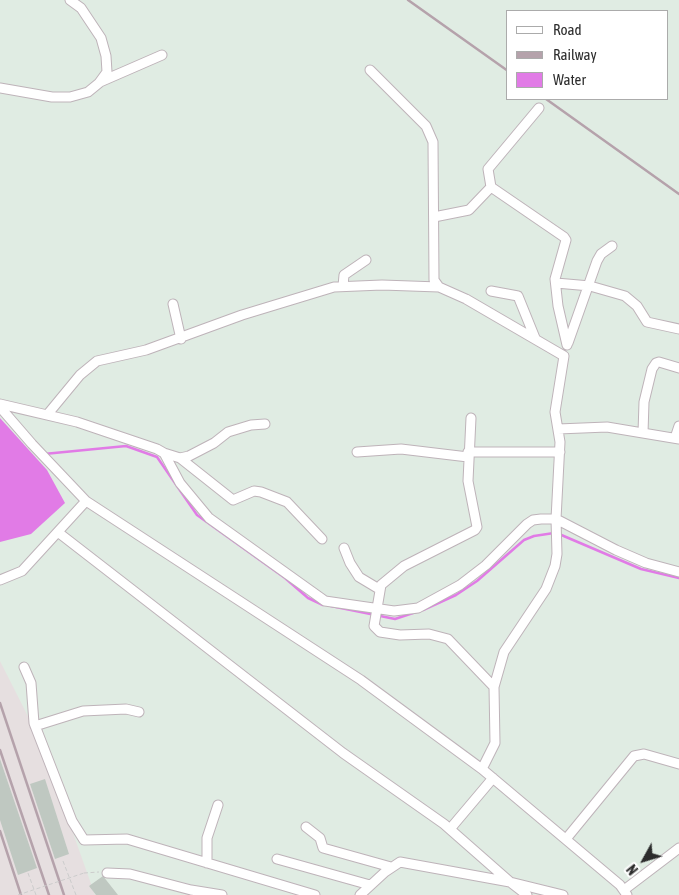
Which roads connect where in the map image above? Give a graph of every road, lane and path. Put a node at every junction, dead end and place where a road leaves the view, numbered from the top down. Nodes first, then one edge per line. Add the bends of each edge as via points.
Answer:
1 (70, 0) edge
2 (162, 55) dead end
3 (370, 70) dead end
4 (100, 83) junction
5 (0, 88) edge
6 (540, 108) dead end
7 (491, 187) junction
8 (434, 218) junction
9 (612, 246) dead end
10 (366, 260) dead end
11 (556, 283) junction
12 (343, 286) junction
13 (590, 286) junction
14 (439, 288) junction
15 (491, 291) dead end
16 (172, 304) dead end
17 (679, 329) edge
18 (535, 338) junction
19 (181, 339) junction
20 (568, 345) junction
21 (564, 356) junction
22 (679, 368) edge
23 (0, 405) edge
24 (47, 415) junction
25 (471, 418) dead end
26 (265, 424) dead end
27 (679, 426) edge
28 (558, 428) junction
29 (643, 433) junction
30 (677, 438) edge
31 (357, 452) dead end
32 (560, 452) junction
33 (164, 453) junction
34 (468, 455) junction
35 (180, 458) junction
36 (86, 501) junction
37 (556, 523) junction
38 (59, 533) junction
39 (322, 539) dead end
40 (344, 548) dead end
41 (679, 572) edge
42 (0, 580) edge
43 (379, 589) junction
44 (376, 610) junction
45 (24, 667) dead end
46 (494, 687) junction
47 (139, 712) dead end
48 (35, 726) junction
49 (679, 764) edge
50 (482, 769) junction
51 (493, 778) junction
52 (218, 805) dead end
53 (306, 827) dead end
54 (450, 829) junction
55 (566, 839) junction
56 (679, 848) edge
57 (277, 859) dead end
58 (64, 861) dead end
59 (207, 863) junction
60 (391, 867) junction
61 (107, 872) joint
62 (28, 873) dead end
63 (70, 878) junction
64 (510, 882) junction
65 (370, 886) junction
66 (34, 890) junction
67 (626, 893) edge
68 (18, 895) edge
69 (36, 895) edge
70 (76, 895) edge
71 (222, 895) edge
72 (315, 895) edge
73 (360, 895) edge
74 (527, 895) edge
75 (563, 895) edge

1 - 4 street via 81,8 101,38 107,72
2 - 4 street
3 - 8 street via 426,126 433,142
4 - 5 street via 88,92 70,97
6 - 7 street via 488,169
7 - 8 street via 469,210
7 - 11 street via 564,237
8 - 14 street via 434,280
9 - 13 street via 601,254
10 - 12 street via 344,275
11 - 13 street
11 - 20 street
12 - 14 street via 382,284
12 - 19 street via 242,315
13 - 17 street via 625,296 649,323
13 - 20 street
14 - 18 street via 466,299
15 - 18 street via 518,296
16 - 19 street
18 - 21 street
19 - 24 street via 97,361 80,375
20 - 21 street
21 - 28 street via 555,412
22 - 29 street via 659,362 652,369 644,402
23 - 24 street
23 - 36 street
24 - 33 street
25 - 34 street
26 - 35 street via 228,432 214,443
27 - 30 street
28 - 29 street via 607,427
28 - 32 street
29 - 30 street
31 - 34 street via 401,449
32 - 34 street
32 - 37 street
33 - 35 street
33 - 44 street via 180,484 209,518 317,598
34 - 43 street via 469,485 477,527 404,566
35 - 39 street via 234,500 254,491 287,502
36 - 38 street
36 - 50 street via 360,680
37 - 41 street via 646,563
37 - 44 street via 533,520 460,585 428,604 413,609
37 - 46 street via 555,566 546,589 504,652
38 - 42 street via 22,571
38 - 54 street via 344,753
40 - 43 street via 359,577
43 - 44 street
44 - 46 street via 374,626 380,632 407,636 429,634 448,639
45 - 48 street via 31,683
46 - 50 street via 495,743
47 - 48 street via 126,709 83,711
48 - 59 street via 72,821 84,840 127,839
49 - 55 street via 644,754 634,756
50 - 51 street
51 - 54 street
51 - 55 street
52 - 59 street via 207,838
53 - 60 street via 320,838 323,848
54 - 64 street
55 - 67 street
56 - 67 street
57 - 65 street
58 - 63 path
59 - 72 street
60 - 64 street via 400,862
60 - 65 street
61 - 63 path, bridge via 84,873
61 - 71 street via 130,874
62 - 66 path
63 - 66 path, bridge
63 - 70 path
64 - 74 street
64 - 75 street
65 - 73 street
66 - 68 path, bridge
66 - 69 path

